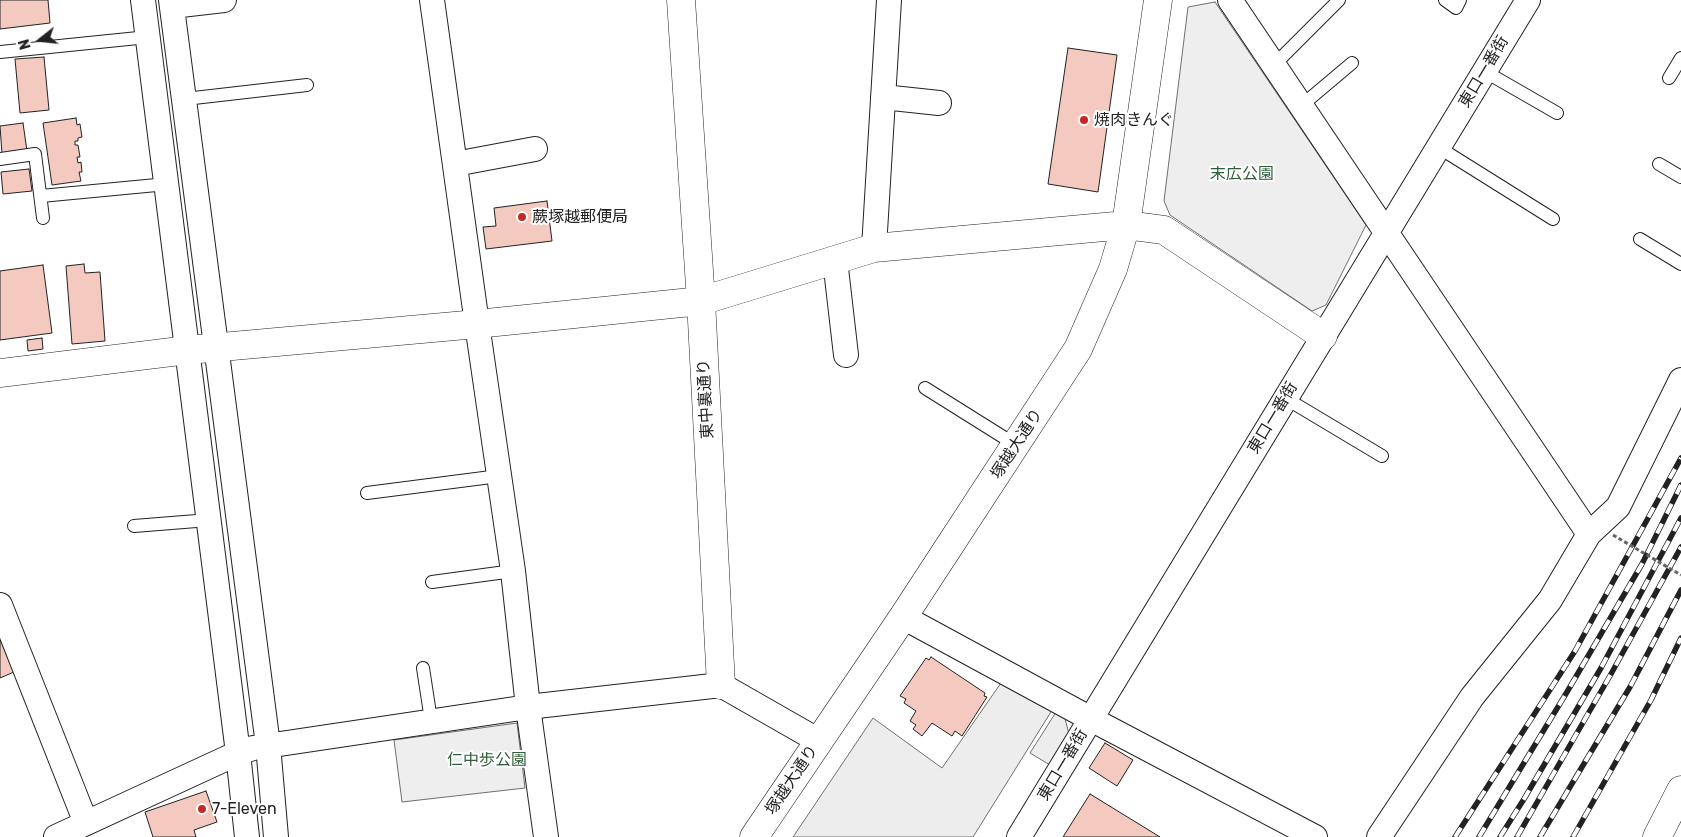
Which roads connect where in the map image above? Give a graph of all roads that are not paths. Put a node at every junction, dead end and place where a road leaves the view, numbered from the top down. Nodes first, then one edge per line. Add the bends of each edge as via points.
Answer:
1 (143, 0) edge
2 (224, 0) edge
3 (432, 0) edge
4 (681, 0) edge
5 (889, 0) edge
6 (1158, 0) edge
7 (1230, 0) edge
8 (1339, 0) edge
9 (1445, 0) edge
10 (1460, 0) edge
11 (1528, 0) edge
12 (172, 3) edge
13 (148, 37) junction
14 (0, 52) edge
15 (1681, 58) edge
16 (1352, 63) dead end
17 (1274, 65) junction
18 (1484, 71) junction
19 (1669, 78) dead end
20 (307, 85) dead end
21 (883, 97) junction
22 (185, 99) junction
23 (939, 103) dead end
24 (1301, 106) junction
25 (1558, 113) dead end
26 (1438, 147) junction
27 (535, 148) dead end
28 (0, 159) edge
29 (455, 164) junction
30 (1659, 164) dead end
31 (1681, 177) edge
32 (167, 184) junction
33 (40, 196) junction
34 (43, 218) dead end
35 (1553, 219) dead end
36 (1126, 225) junction
37 (1386, 232) junction
38 (1640, 239) dead end
39 (874, 248) junction
40 (835, 260) junction
41 (1681, 264) edge
42 (701, 301) junction
43 (477, 324) junction
44 (1323, 336) junction
45 (216, 348) junction
46 (188, 350) junction
47 (846, 355) dead end
48 (0, 373) edge
49 (1681, 380) edge
50 (925, 388) dead end
51 (1285, 398) junction
52 (1016, 445) junction
53 (1382, 456) dead end
54 (499, 476) junction
55 (367, 493) dead end
56 (209, 520) junction
57 (134, 526) dead end
58 (1589, 534) junction
59 (513, 571) junction
60 (432, 582) dead end
61 (0, 605) edge
62 (902, 617) junction
63 (423, 668) dead end
64 (721, 685) junction
65 (528, 707) junction
66 (1091, 719) junction
67 (431, 720) junction
68 (818, 741) junction
69 (268, 745) junction
70 (238, 753) junction
71 (1681, 790) edge
72 (86, 824) junction
73 (56, 837) edge
74 (247, 837) edge
75 (276, 837) edge
76 (546, 837) edge
77 (754, 837) edge
78 (1019, 837) edge
79 (1315, 837) edge
80 (1379, 837) edge
81 (1657, 837) edge

1 - 13 street
2 - 12 street
3 - 29 street
4 - 42 street, 東中裏通り
5 - 21 street
6 - 36 street, 塚越大通り
7 - 17 street
8 - 17 lane
9 - 10 lane via 1456,8
11 - 18 street, 東口一番街
12 - 22 street
13 - 14 lane
13 - 32 street
15 - 19 lane
16 - 24 lane
17 - 24 street
18 - 25 lane
18 - 26 street, 東口一番街
20 - 22 lane
21 - 23 street
21 - 39 street
22 - 45 street
24 - 37 street
26 - 35 lane
26 - 37 street, 東口一番街
27 - 29 street
28 - 33 lane via 36,154
29 - 43 street
30 - 31 lane
32 - 33 lane
32 - 46 street
33 - 34 lane
36 - 39 street
36 - 44 street via 1164,230
36 - 52 street, 塚越大通り via 1113,269 1078,349
37 - 44 street, 東口一番街
37 - 58 street
38 - 41 lane
39 - 40 street
40 - 42 street
40 - 47 street
42 - 43 street
42 - 64 street, 東中裏通り
43 - 45 street
43 - 54 street
44 - 51 street, 東口一番街
45 - 46 street
45 - 69 street
46 - 48 street
46 - 56 street
49 - 58 street via 1618,507
50 - 52 lane
51 - 53 lane
51 - 66 street, 東口一番街
52 - 62 street, 塚越大通り
54 - 55 lane
54 - 59 street
56 - 57 lane
56 - 70 street
58 - 80 street via 1550,600 1472,697
59 - 60 lane
59 - 65 street
61 - 72 street
62 - 66 street
62 - 68 street, 塚越大通り
63 - 67 lane
64 - 65 street
64 - 68 street
65 - 67 street
65 - 76 street
66 - 78 street, 東口一番街
66 - 79 street
67 - 69 street
68 - 77 street, 塚越大通り
69 - 70 street
69 - 75 street
70 - 72 street
70 - 74 street
71 - 81 street
72 - 73 street

